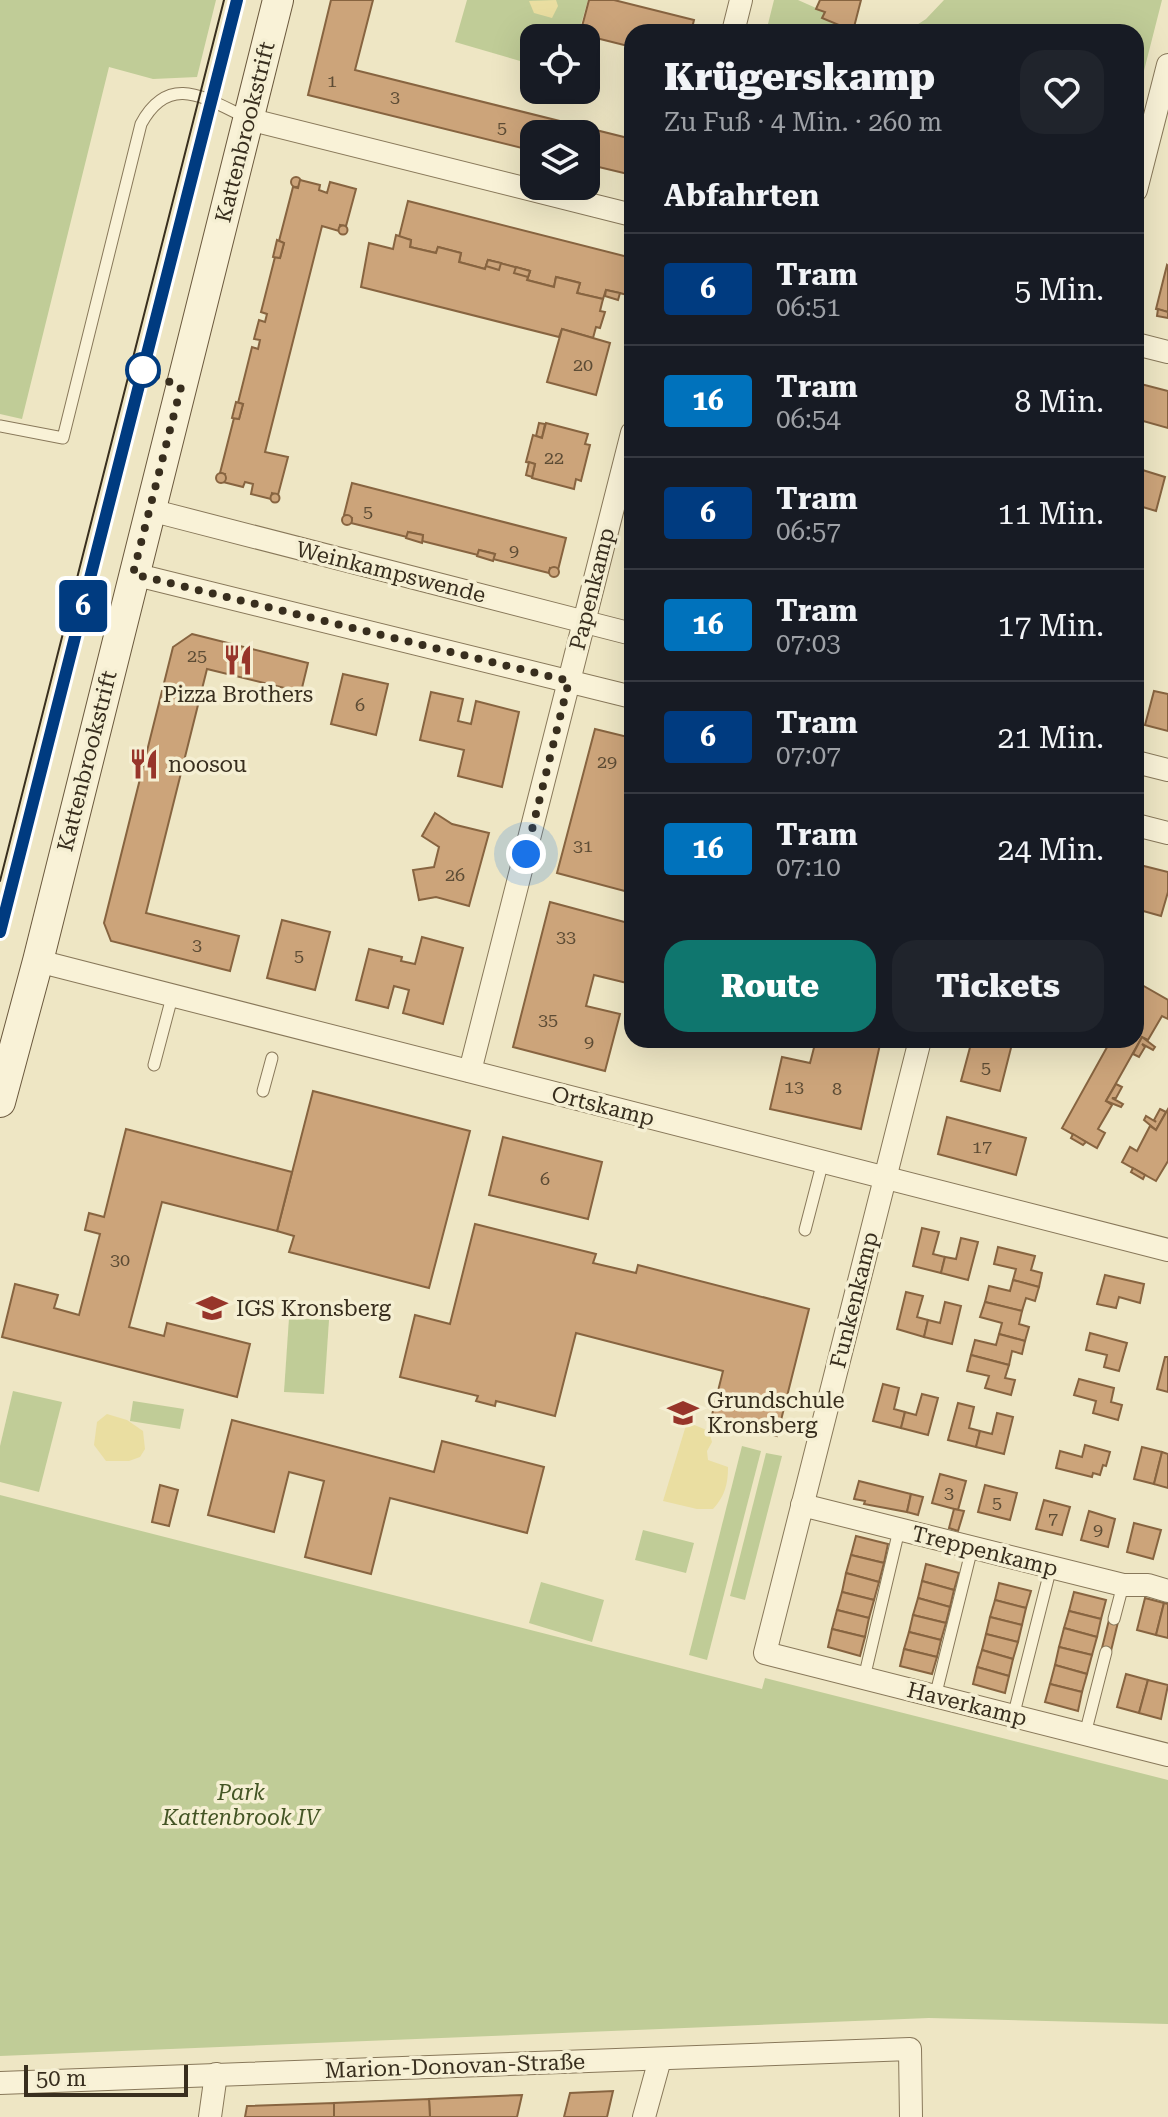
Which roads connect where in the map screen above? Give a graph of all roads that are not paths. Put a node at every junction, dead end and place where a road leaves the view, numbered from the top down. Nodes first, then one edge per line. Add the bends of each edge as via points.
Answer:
1 (278, 0) edge
2 (741, 0) edge
3 (735, 24) edge
4 (1168, 65) edge
5 (248, 119) junction
6 (1144, 159) edge
7 (624, 213) edge
8 (1144, 346) edge
9 (1168, 352) edge
10 (0, 426) edge
11 (624, 464) edge
12 (150, 510) junction
13 (133, 574) junction
14 (584, 622) junction
15 (624, 632) edge
16 (569, 681) junction
17 (624, 695) edge
18 (1144, 764) edge
19 (1168, 770) edge
20 (1144, 827) edge
21 (1168, 833) edge
22 (38, 961) junction
23 (172, 997) junction
24 (918, 1048) edge
25 (272, 1058) dead end
26 (154, 1065) dead end
27 (470, 1071) junction
28 (263, 1091) dead end
29 (0, 1102) edge
30 (823, 1161) junction
31 (885, 1177) junction
32 (805, 1230) dead end
33 (1168, 1250) edge
34 (802, 1505) junction
35 (899, 1530) junction
36 (972, 1548) junction
37 (1051, 1567) junction
38 (1123, 1585) junction
39 (1168, 1591) edge
40 (1114, 1619) dead end
41 (1106, 1652) dead end
42 (765, 1653) joint
43 (864, 1678) junction
44 (935, 1697) junction
45 (1013, 1717) junction
46 (1085, 1734) junction
47 (1168, 1755) edge
48 (660, 2059) junction
49 (216, 2074) junction
50 (0, 2083) edge
51 (210, 2117) edge
52 (644, 2117) edge
53 (911, 2117) edge

1 - 5 main road, Kattenbrookstrift
2 - 3 street
4 - 6 street
5 - 7 street
5 - 10 lane via 211,101 175,93 150,108 141,124 63,438
5 - 12 main road, Kattenbrookstrift
8 - 9 street
11 - 14 street, Papenkamp
12 - 13 main road, Kattenbrookstrift
12 - 14 street, Weinkampswende
13 - 16 street
13 - 22 main road, Kattenbrookstrift
14 - 15 street, Weinkampswende
14 - 16 street, Papenkamp
16 - 17 street
16 - 27 street, Papenkamp
18 - 19 street
20 - 21 street
22 - 23 street, Ortskamp
22 - 29 main road, Kattenbrookstrift
23 - 26 lane
23 - 27 street, Ortskamp
24 - 31 street, Funkenkamp
25 - 28 lane
27 - 30 street, Ortskamp
30 - 31 street, Ortskamp
30 - 32 lane
31 - 33 street, Ortskamp
31 - 34 street, Funkenkamp
34 - 35 street, Treppenkamp
34 - 42 street, Funkenkamp
35 - 36 street, Treppenkamp
35 - 43 lane
36 - 37 street, Treppenkamp
36 - 44 lane
37 - 38 street, Treppenkamp
37 - 45 lane
38 - 39 street, Treppenkamp
38 - 40 lane
41 - 46 lane
42 - 43 street, Haverkamp
43 - 44 street, Haverkamp
44 - 45 street, Haverkamp
45 - 46 street, Haverkamp
46 - 47 street, Haverkamp
48 - 49 street, Marion-Donovan-Straße
48 - 52 street
48 - 53 street, Marion-Donovan-Straße via 910,2049
49 - 50 street, Marion-Donovan-Straße
49 - 51 street

